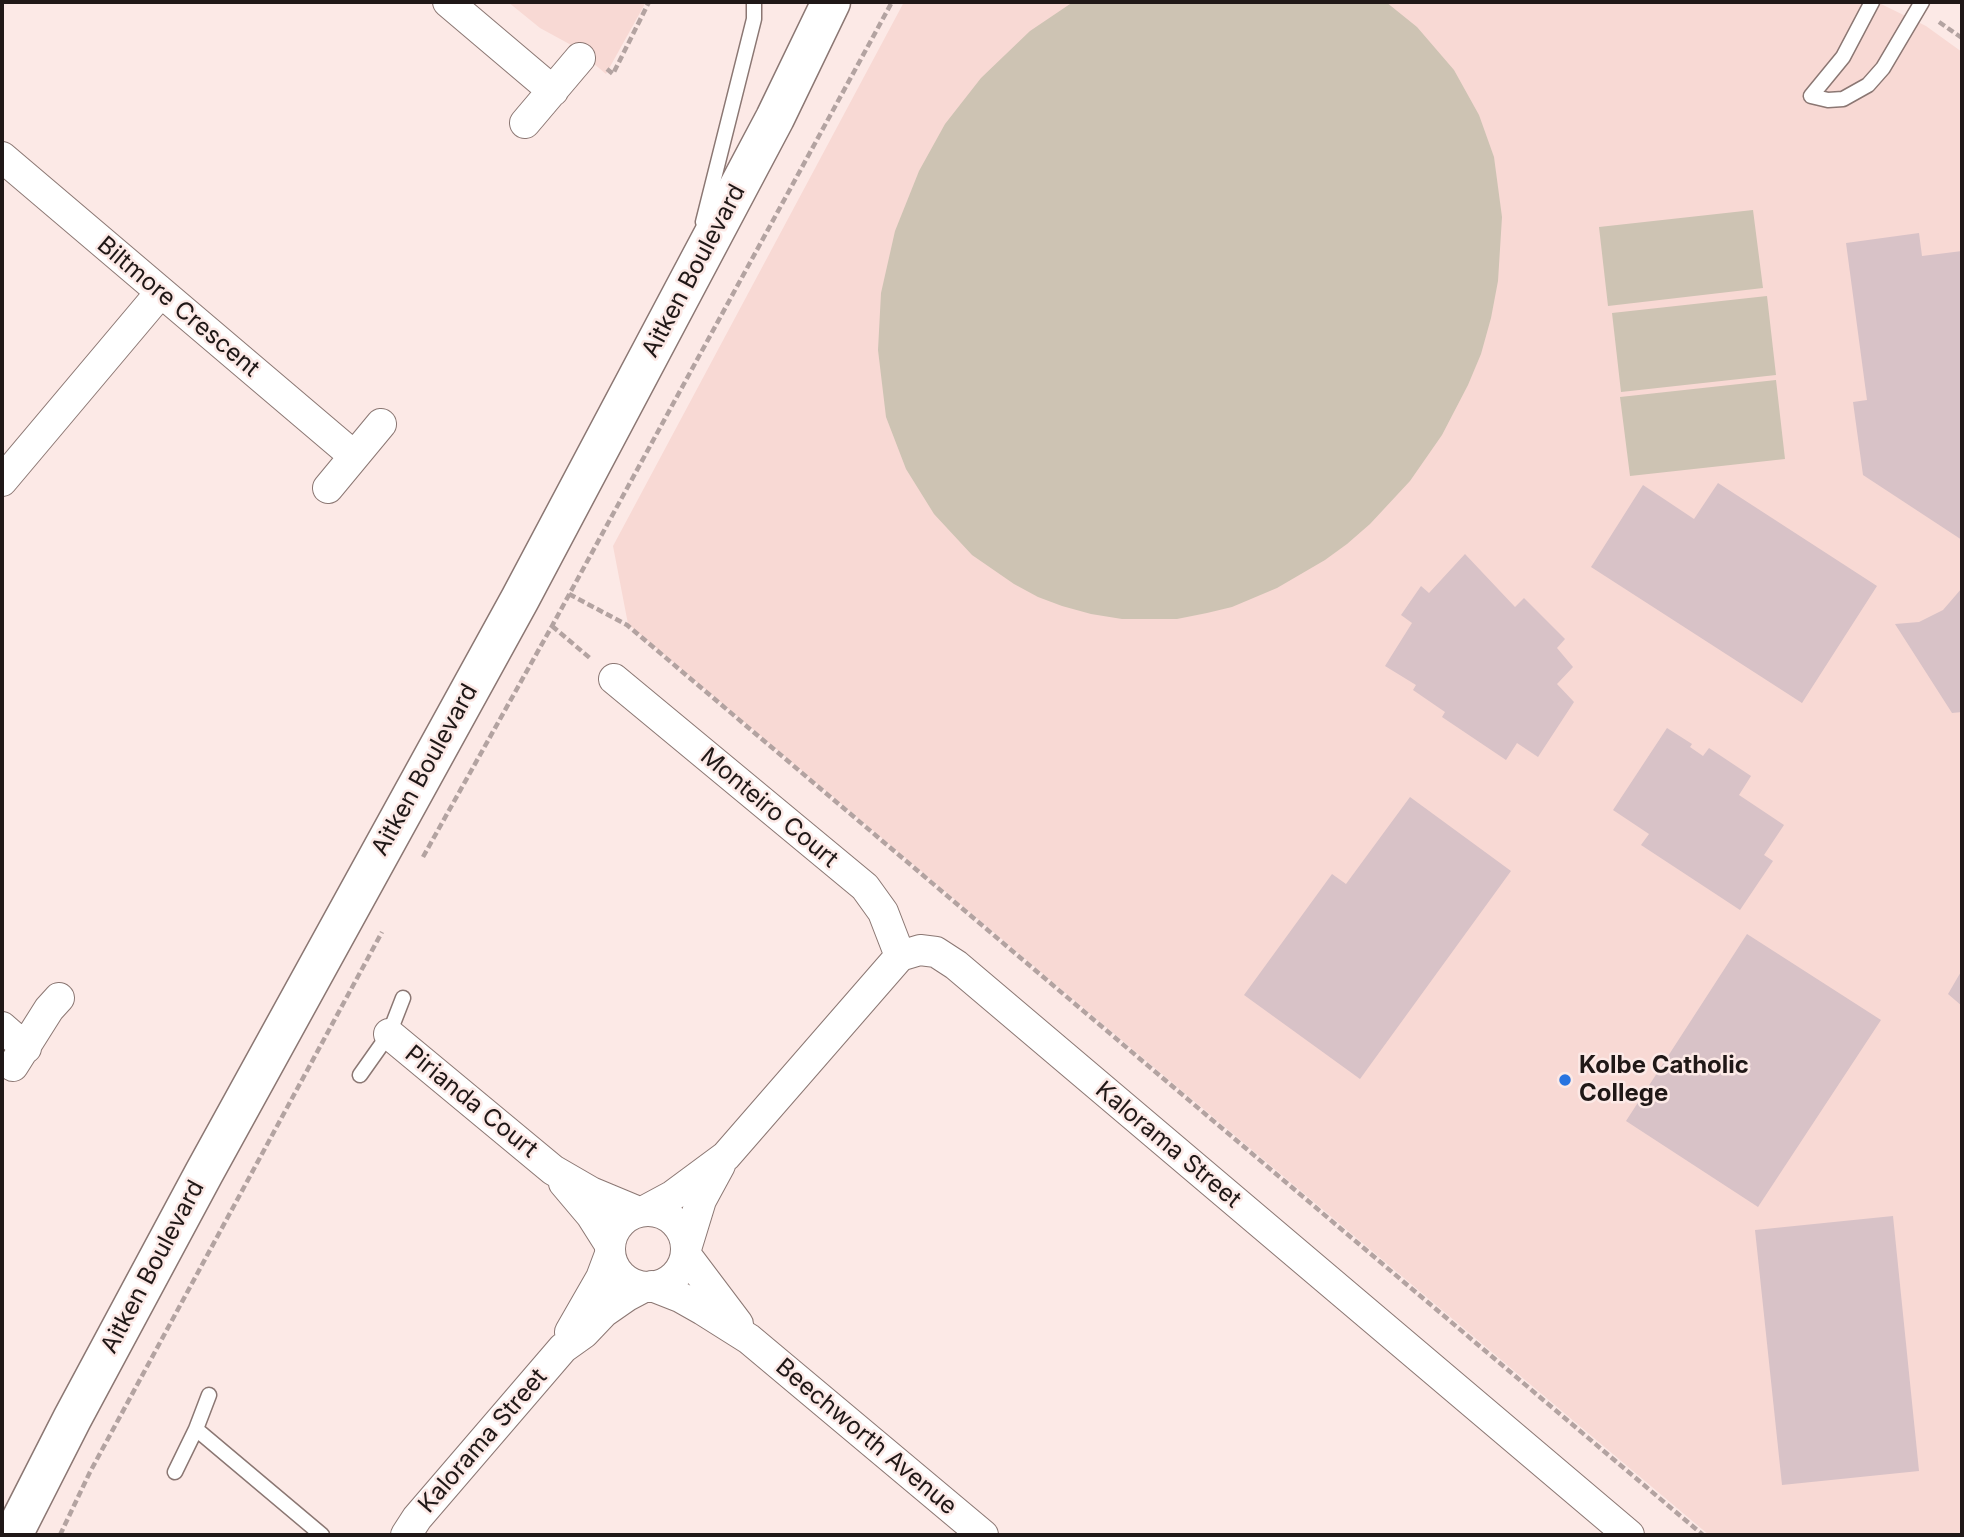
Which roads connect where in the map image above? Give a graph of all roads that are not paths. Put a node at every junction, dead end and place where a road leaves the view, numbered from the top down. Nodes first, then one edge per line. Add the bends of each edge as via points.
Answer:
1 (448, 2) edge
2 (754, 2) edge
3 (831, 2) edge
4 (1872, 2) edge
5 (1922, 2) edge
6 (592, 62) road end
7 (553, 90) junction
8 (525, 123) dead end
9 (2, 157) edge
10 (688, 281) junction
11 (161, 292) junction
12 (382, 424) dead end
13 (354, 456) junction
14 (2, 481) edge
15 (328, 488) dead end
16 (614, 679) road end
17 (900, 956) junction
18 (59, 998) dead end
19 (403, 998) dead end
20 (2, 1027) edge
21 (389, 1034) junction
22 (360, 1075) dead end
23 (726, 1156) junction
24 (553, 1170) junction
25 (643, 1211) junction
26 (610, 1250) junction
27 (686, 1252) junction
28 (648, 1287) junction
29 (749, 1339) junction
30 (563, 1348) junction
31 (209, 1395) dead end
32 (196, 1429) junction
33 (175, 1472) dead end
34 (13, 1535) edge
35 (322, 1535) edge
36 (406, 1535) edge
37 (983, 1535) edge
38 (1629, 1535) edge

1 - 7 street
2 - 10 lane via 754,19
3 - 10 main road, Aitken Boulevard
4 - 5 lane via 1843,57 1811,96 1843,99 1868,85
6 - 7 street
7 - 8 street
9 - 11 street, Biltmore Crescent
10 - 34 main road, Aitken Boulevard
11 - 13 street, Biltmore Crescent
11 - 14 street
12 - 13 street
13 - 15 street
16 - 17 street, Monteiro Court via 865,887 883,912
17 - 23 street
17 - 38 street, Kalorama Street via 920,950 936,952 956,965
18 - 20 street via 20,1057
19 - 21 lane
21 - 22 lane
21 - 24 street, Pirianda Court
23 - 25 street via 672,1196
23 - 27 street via 701,1199
24 - 25 street, Pirianda Court via 591,1192
24 - 26 street, Pirianda Court via 591,1215
25 - 26 street via 619,1224
25 - 27 street via 659,1212 679,1226
26 - 28 street via 621,1276
26 - 30 street, Kalorama Street via 601,1278
27 - 28 street via 674,1277
27 - 29 street, Beechworth Avenue
28 - 29 street, Beechworth Avenue via 703,1310
28 - 30 street, Kalorama Street via 604,1312
29 - 37 street, Beechworth Avenue
30 - 36 street, Kalorama Street
31 - 32 lane
32 - 33 lane
32 - 35 lane

